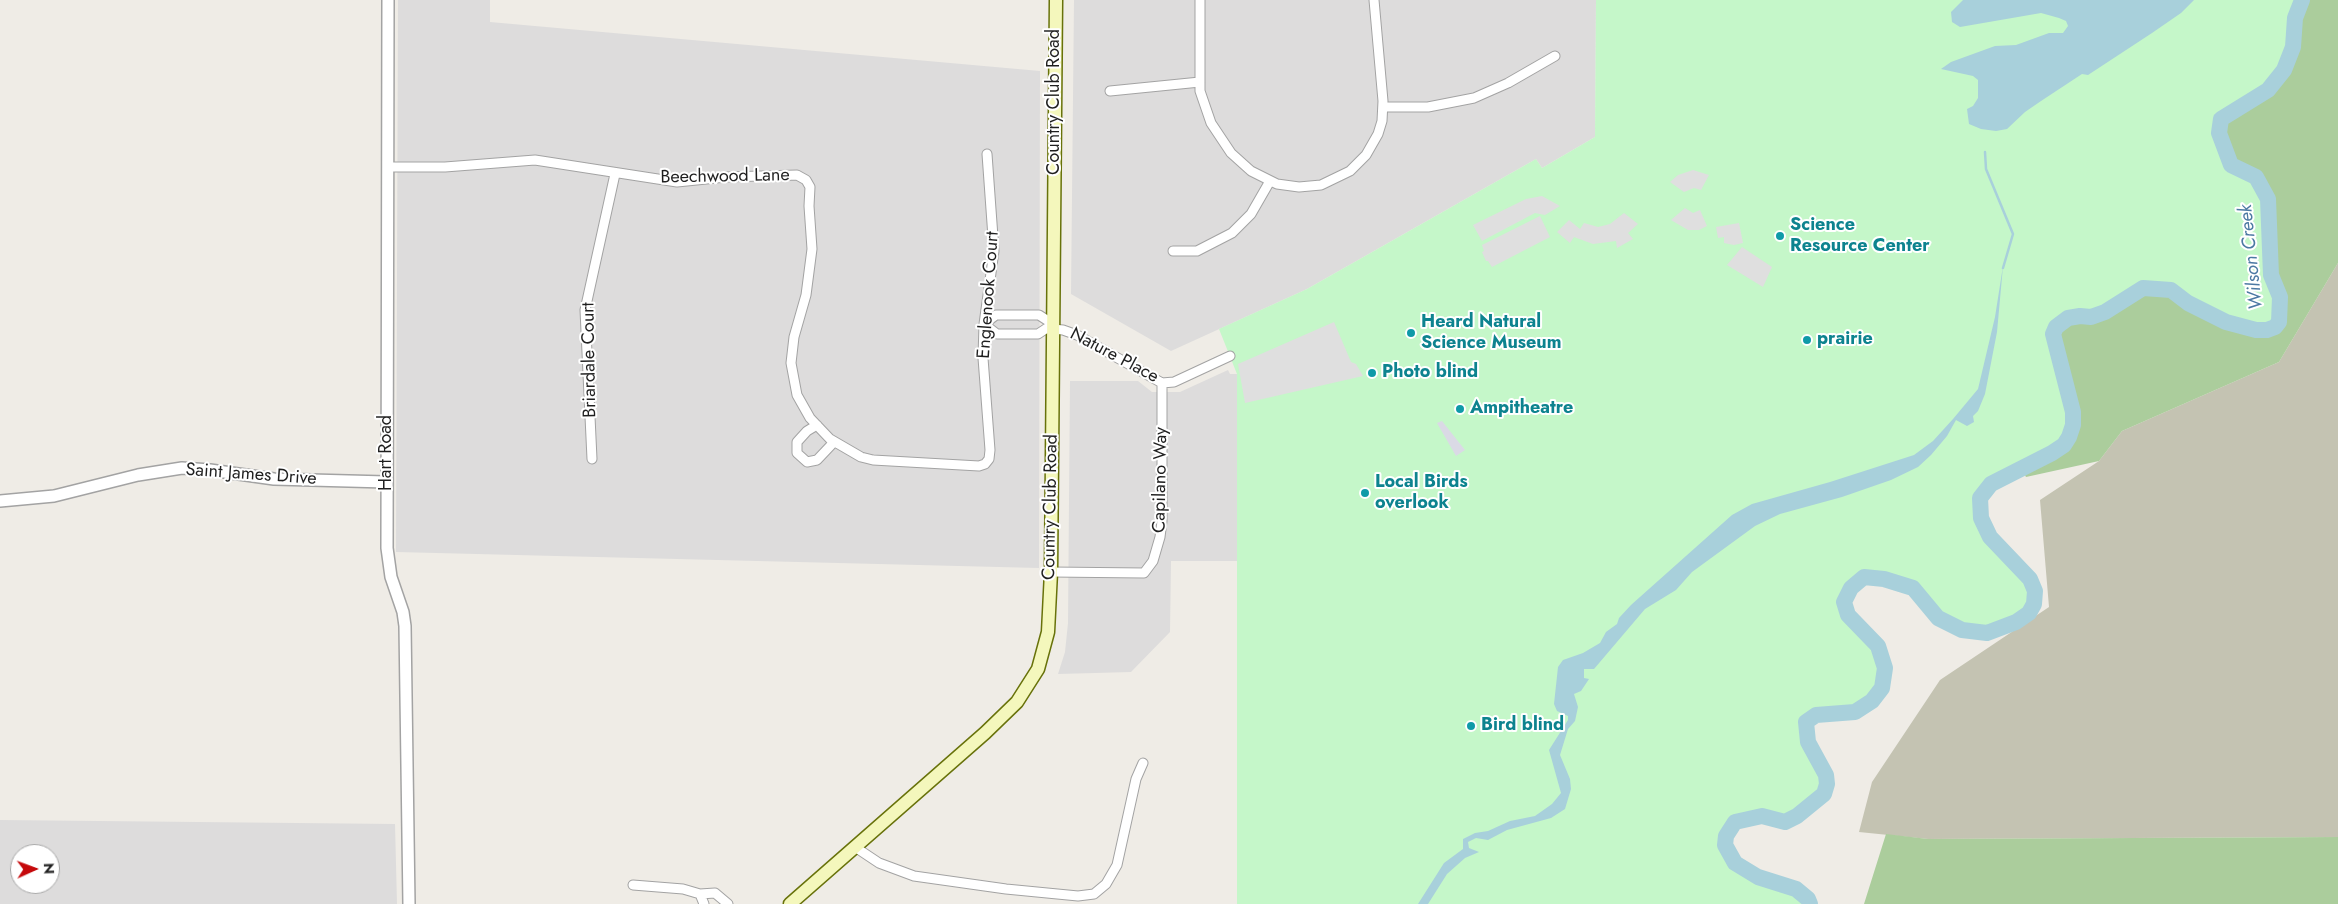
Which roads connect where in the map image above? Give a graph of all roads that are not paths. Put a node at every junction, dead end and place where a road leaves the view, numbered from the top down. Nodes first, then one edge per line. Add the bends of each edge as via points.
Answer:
1 (388, 0) edge
2 (1056, 0) edge
3 (1200, 0) edge
4 (1374, 0) edge
5 (1555, 56) dead end
6 (1200, 82) junction
7 (1110, 92) dead end
8 (1383, 107) junction
9 (987, 154) dead end
10 (388, 167) junction
11 (615, 174) junction
12 (1270, 181) junction
13 (1173, 251) dead end
14 (984, 324) junction
15 (1053, 327) junction
16 (1230, 356) dead end
17 (1162, 383) junction
18 (816, 426) junction
19 (834, 442) junction
20 (592, 460) dead end
21 (985, 464) joint
22 (386, 482) junction
23 (0, 502) edge
24 (1051, 572) junction
25 (1143, 763) dead end
26 (855, 847) junction
27 (634, 885) dead end
28 (700, 894) junction
29 (409, 904) edge
30 (704, 904) edge
31 (728, 904) edge
32 (790, 904) edge

1 - 10 street, Hart Road
2 - 15 main road, Country Club Road
3 - 6 street
4 - 8 street
5 - 8 street via 1474,98 1428,107
6 - 7 street
6 - 12 street via 1207,114 1220,140 1244,165
8 - 12 street via 1382,121 1374,142 1350,171 1314,186 1291,187
9 - 14 street, Englenook Court via 994,251
10 - 11 street, Beechwood Lane via 446,168 535,160
10 - 22 street, Hart Road
11 - 18 street, Beechwood Lane via 677,182 768,175 797,175 806,180 810,187 811,266 791,363 797,395
11 - 20 street, Briardale Court via 585,310
12 - 13 street via 1251,214 1232,233 1197,251
14 - 15 street via 997,334 1038,334
14 - 15 street, Nature Place via 996,315 1039,315
14 - 21 street, Englenook Court via 983,358 990,433 989,459
15 - 17 street, Nature Place via 1077,335
15 - 24 main road, Country Club Road
16 - 17 street, Nature Place via 1174,382
17 - 24 street, Capilano Way via 1162,521 1156,554 1144,573
18 - 19 street, Beechwood Lane
18 - 19 street via 797,442 797,453 807,462 817,460
19 - 21 street, Beechwood Lane via 873,460
22 - 23 street, Saint James Drive via 274,479 182,468 138,475 54,496
22 - 29 street, Hart Road via 389,558 405,626
24 - 26 main road, Country Club Road via 1048,632 1038,669 1017,702
25 - 26 street via 1136,779 1117,865 1106,884 1094,894 1078,896 914,876 879,863
26 - 32 main road, Country Club Road
27 - 28 street via 683,889
28 - 30 street
28 - 31 street via 715,893

